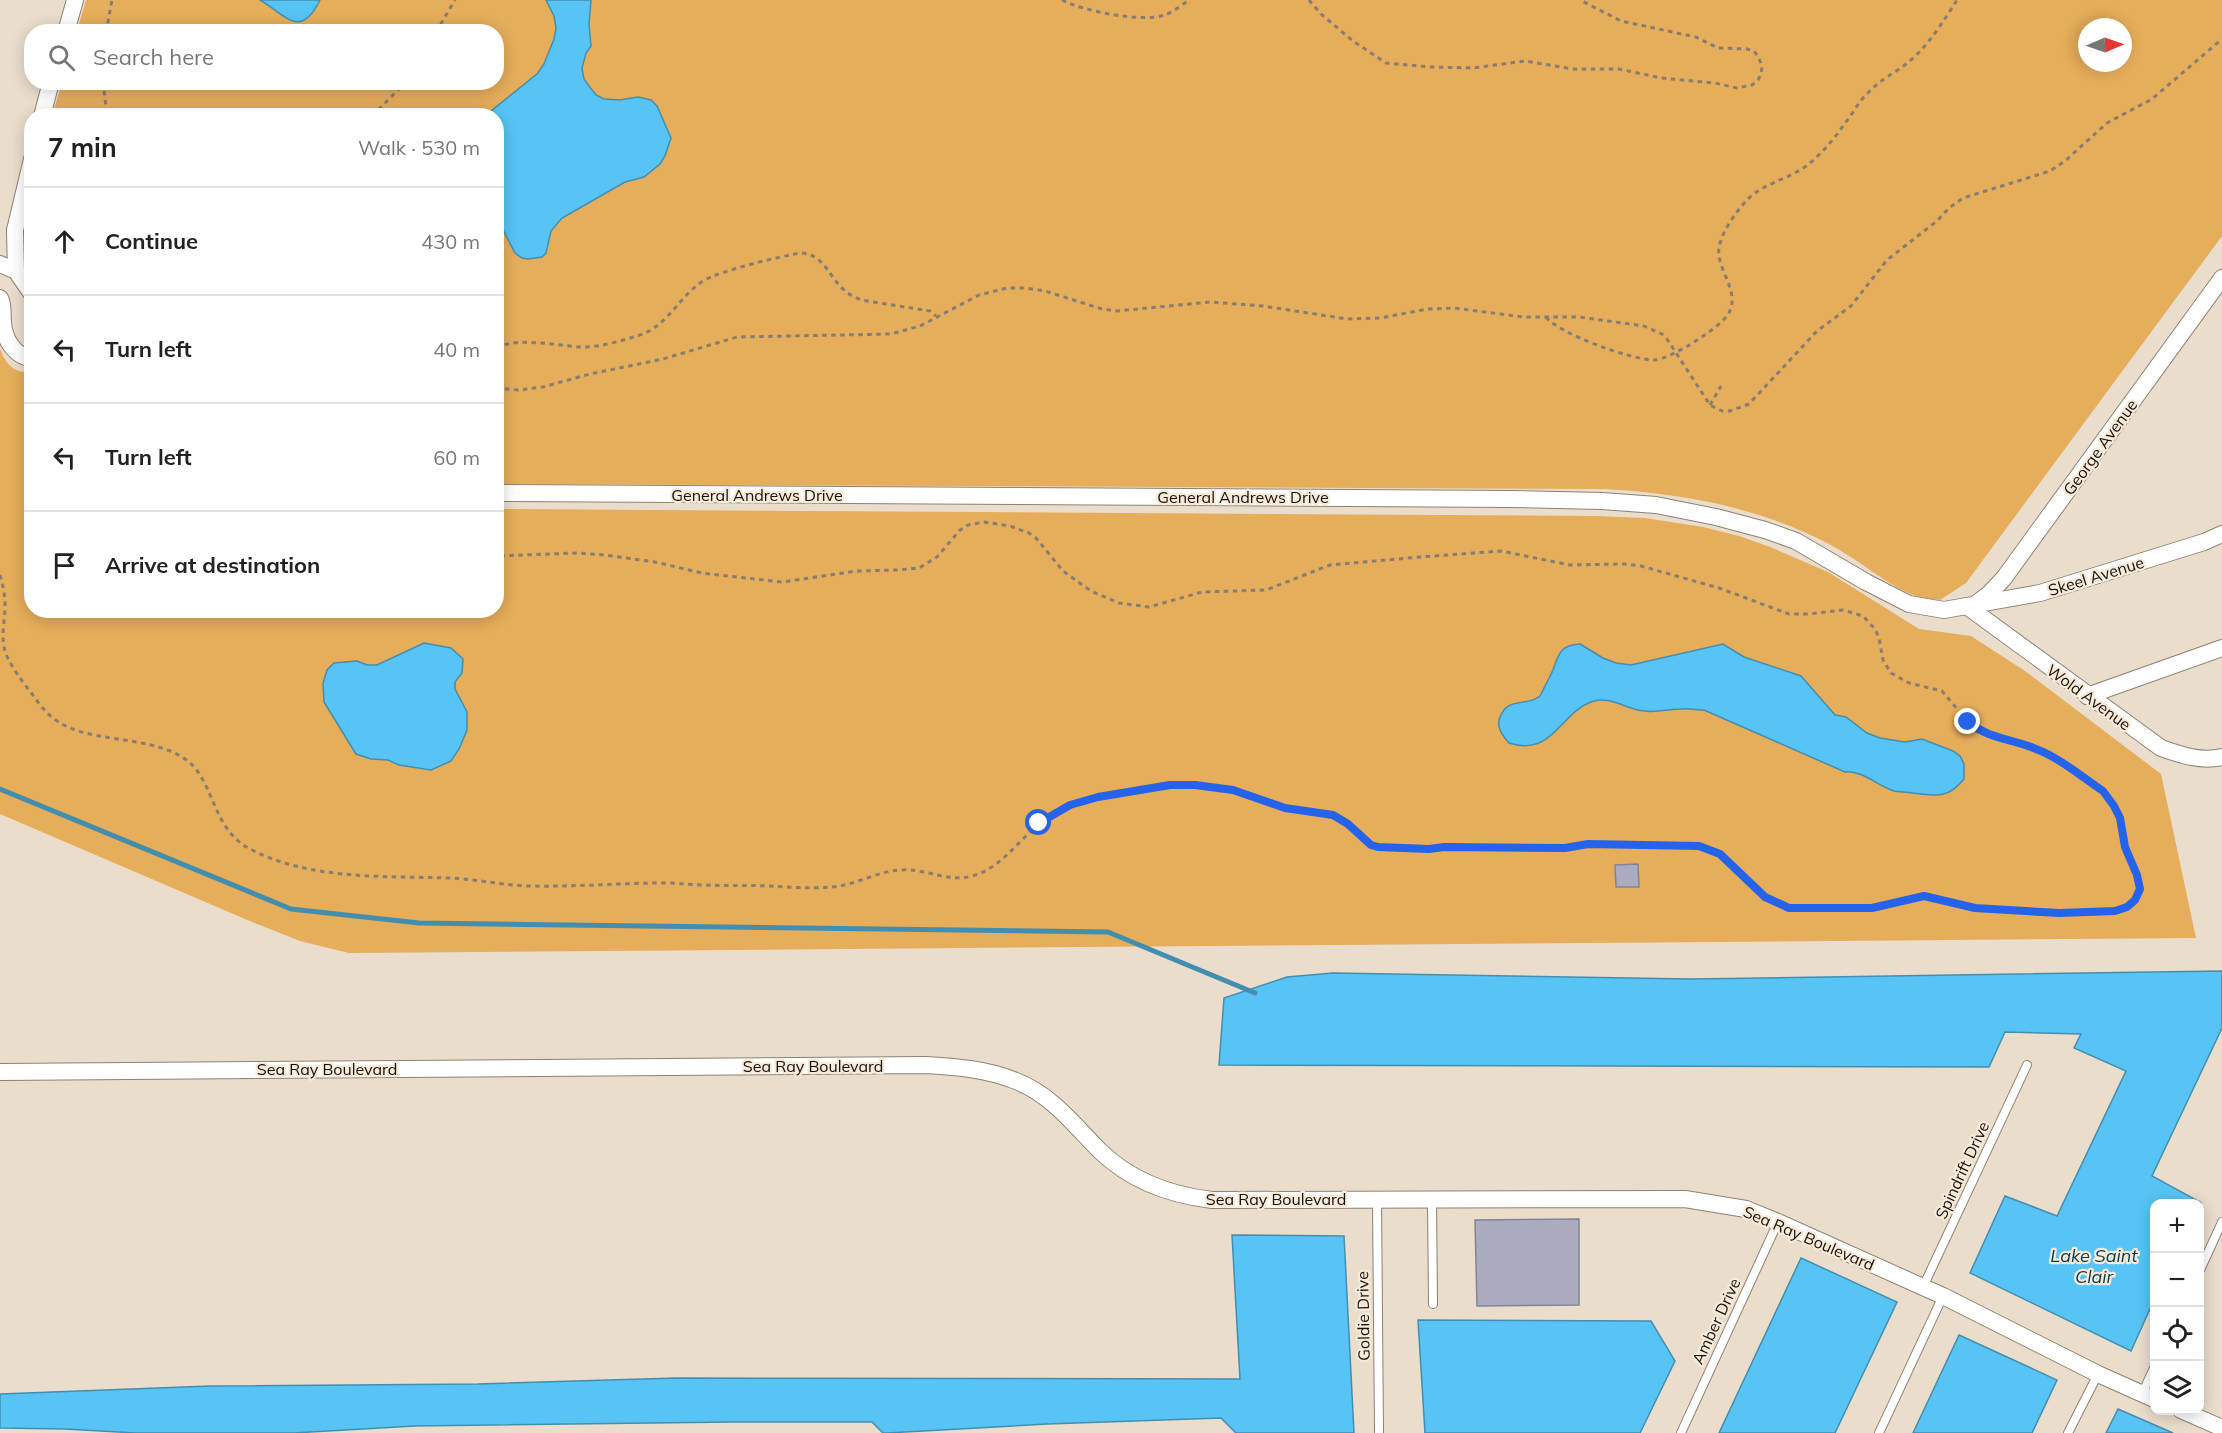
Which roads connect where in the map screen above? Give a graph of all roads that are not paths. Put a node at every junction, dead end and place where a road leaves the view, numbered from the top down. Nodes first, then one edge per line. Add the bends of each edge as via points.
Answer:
1 (72, 1) edge
2 (68, 24) edge
3 (49, 90) edge
4 (44, 108) edge
5 (24, 192) edge
6 (8, 267) edge
7 (2222, 278) edge
8 (24, 285) edge
9 (0, 298) edge
10 (24, 356) edge
11 (504, 493) edge
12 (2222, 534) edge
13 (1968, 607) junction
14 (2222, 648) edge
15 (2087, 696) junction
16 (2222, 757) edge
17 (2028, 1065) dead end
18 (0, 1072) edge
19 (1431, 1199) junction
20 (1377, 1200) junction
21 (1778, 1222) junction
22 (2222, 1222) edge
23 (2204, 1260) edge
24 (1923, 1287) junction
25 (1943, 1296) junction
26 (1433, 1304) dead end
27 (2098, 1374) junction
28 (2148, 1396) edge
29 (2192, 1415) edge
30 (2222, 1428) edge
31 (1379, 1433) edge
32 (1681, 1433) edge
33 (1879, 1433) edge
34 (2068, 1433) edge

1 - 2 street
3 - 4 street
5 - 6 street
6 - 8 street
7 - 13 street, George Avenue via 2004,578
9 - 10 street via 7,338
11 - 13 street, General Andrews Drive via 1613,501 1656,505 1765,530 1796,541 1909,604 1944,610
12 - 13 street, Skeel Avenue via 2040,593
13 - 15 street, Wold Avenue
14 - 15 street
15 - 16 street, Wold Avenue via 2161,748 2189,757
17 - 24 lane, Spindrift Drive
18 - 20 street, Sea Ray Boulevard via 957,1067 1017,1081 1063,1111 1123,1170 1182,1196 1212,1200
19 - 20 street, Sea Ray Boulevard
19 - 21 street, Sea Ray Boulevard via 1685,1199 1746,1209
19 - 26 lane
20 - 31 lane, Goldie Drive
21 - 24 street, Sea Ray Boulevard
21 - 32 lane, Amber Drive
22 - 23 lane
24 - 25 street, Sea Ray Boulevard
25 - 27 street, Sea Ray Boulevard
25 - 33 lane
27 - 28 street, Sea Ray Boulevard
27 - 34 lane
29 - 30 street

